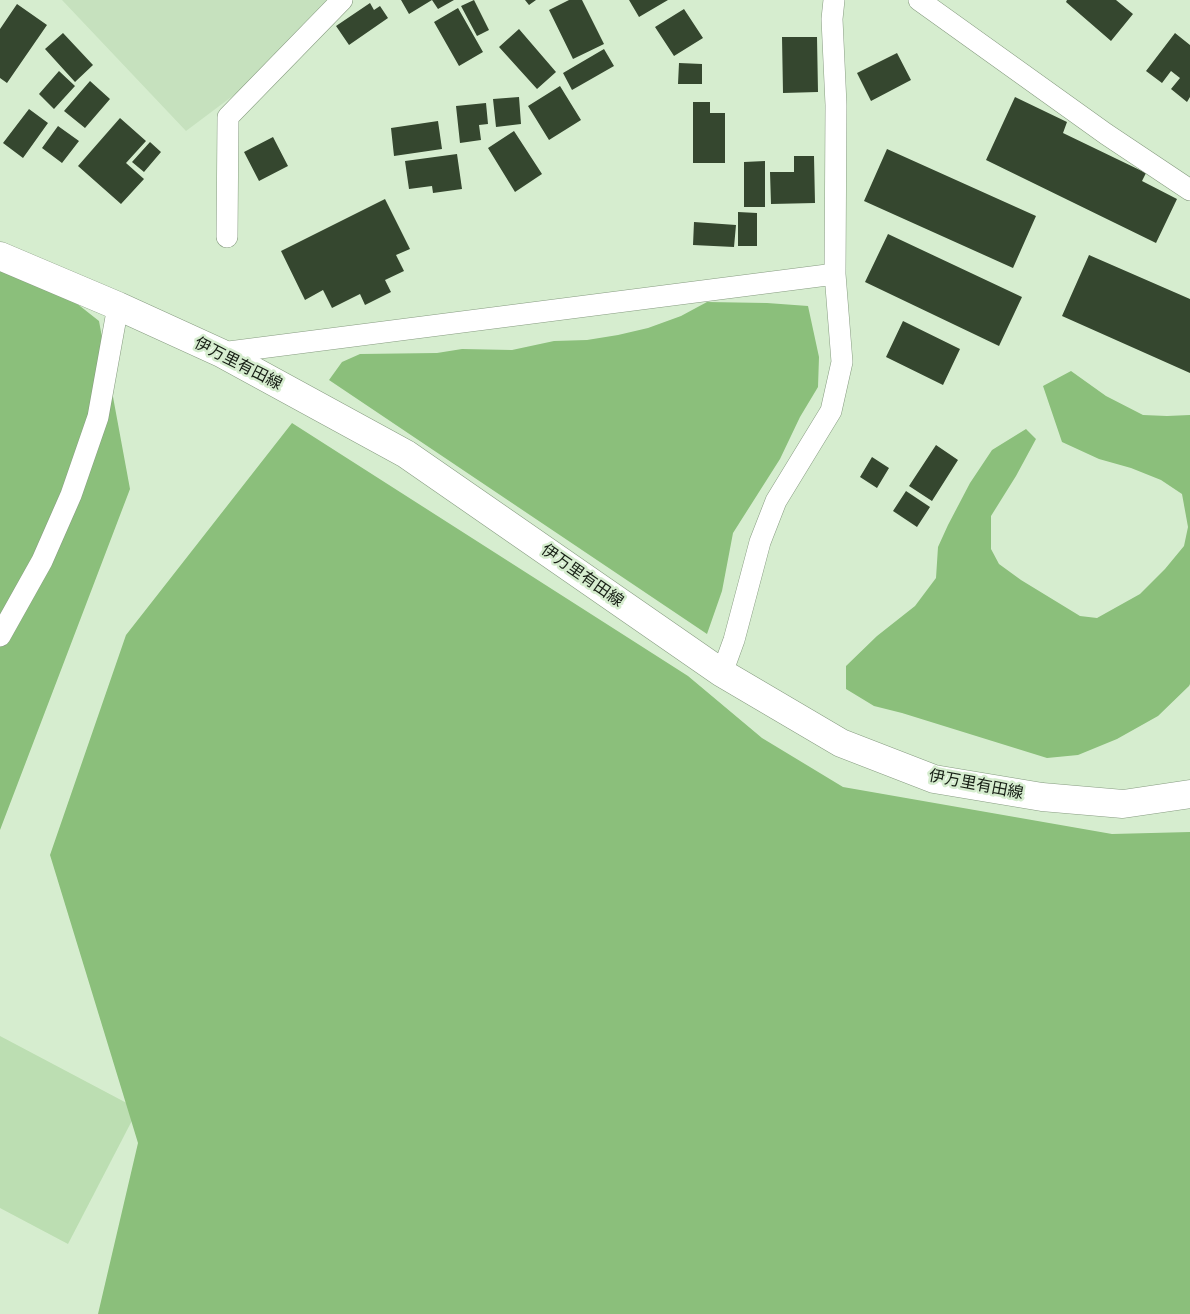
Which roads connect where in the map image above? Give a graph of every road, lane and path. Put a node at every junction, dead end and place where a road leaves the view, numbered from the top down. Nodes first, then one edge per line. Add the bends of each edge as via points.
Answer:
1 (342, 0) edge
2 (834, 0) edge
3 (919, 0) edge
4 (1190, 190) edge
5 (227, 237) dead end
6 (0, 256) edge
7 (834, 274) junction
8 (118, 306) junction
9 (221, 353) junction
10 (0, 636) edge
11 (722, 673) junction
12 (1190, 794) edge

1 - 5 street via 228,117
2 - 7 street
3 - 4 street
6 - 8 main road, 伊万里有田線
7 - 9 street
7 - 11 street via 842,362 831,410 776,501 760,542
8 - 9 main road, 伊万里有田線
8 - 10 street via 98,417 71,495 42,561
9 - 11 main road, 伊万里有田線 via 406,454
11 - 12 main road, 伊万里有田線 via 841,743 934,778 1042,797 1123,804

